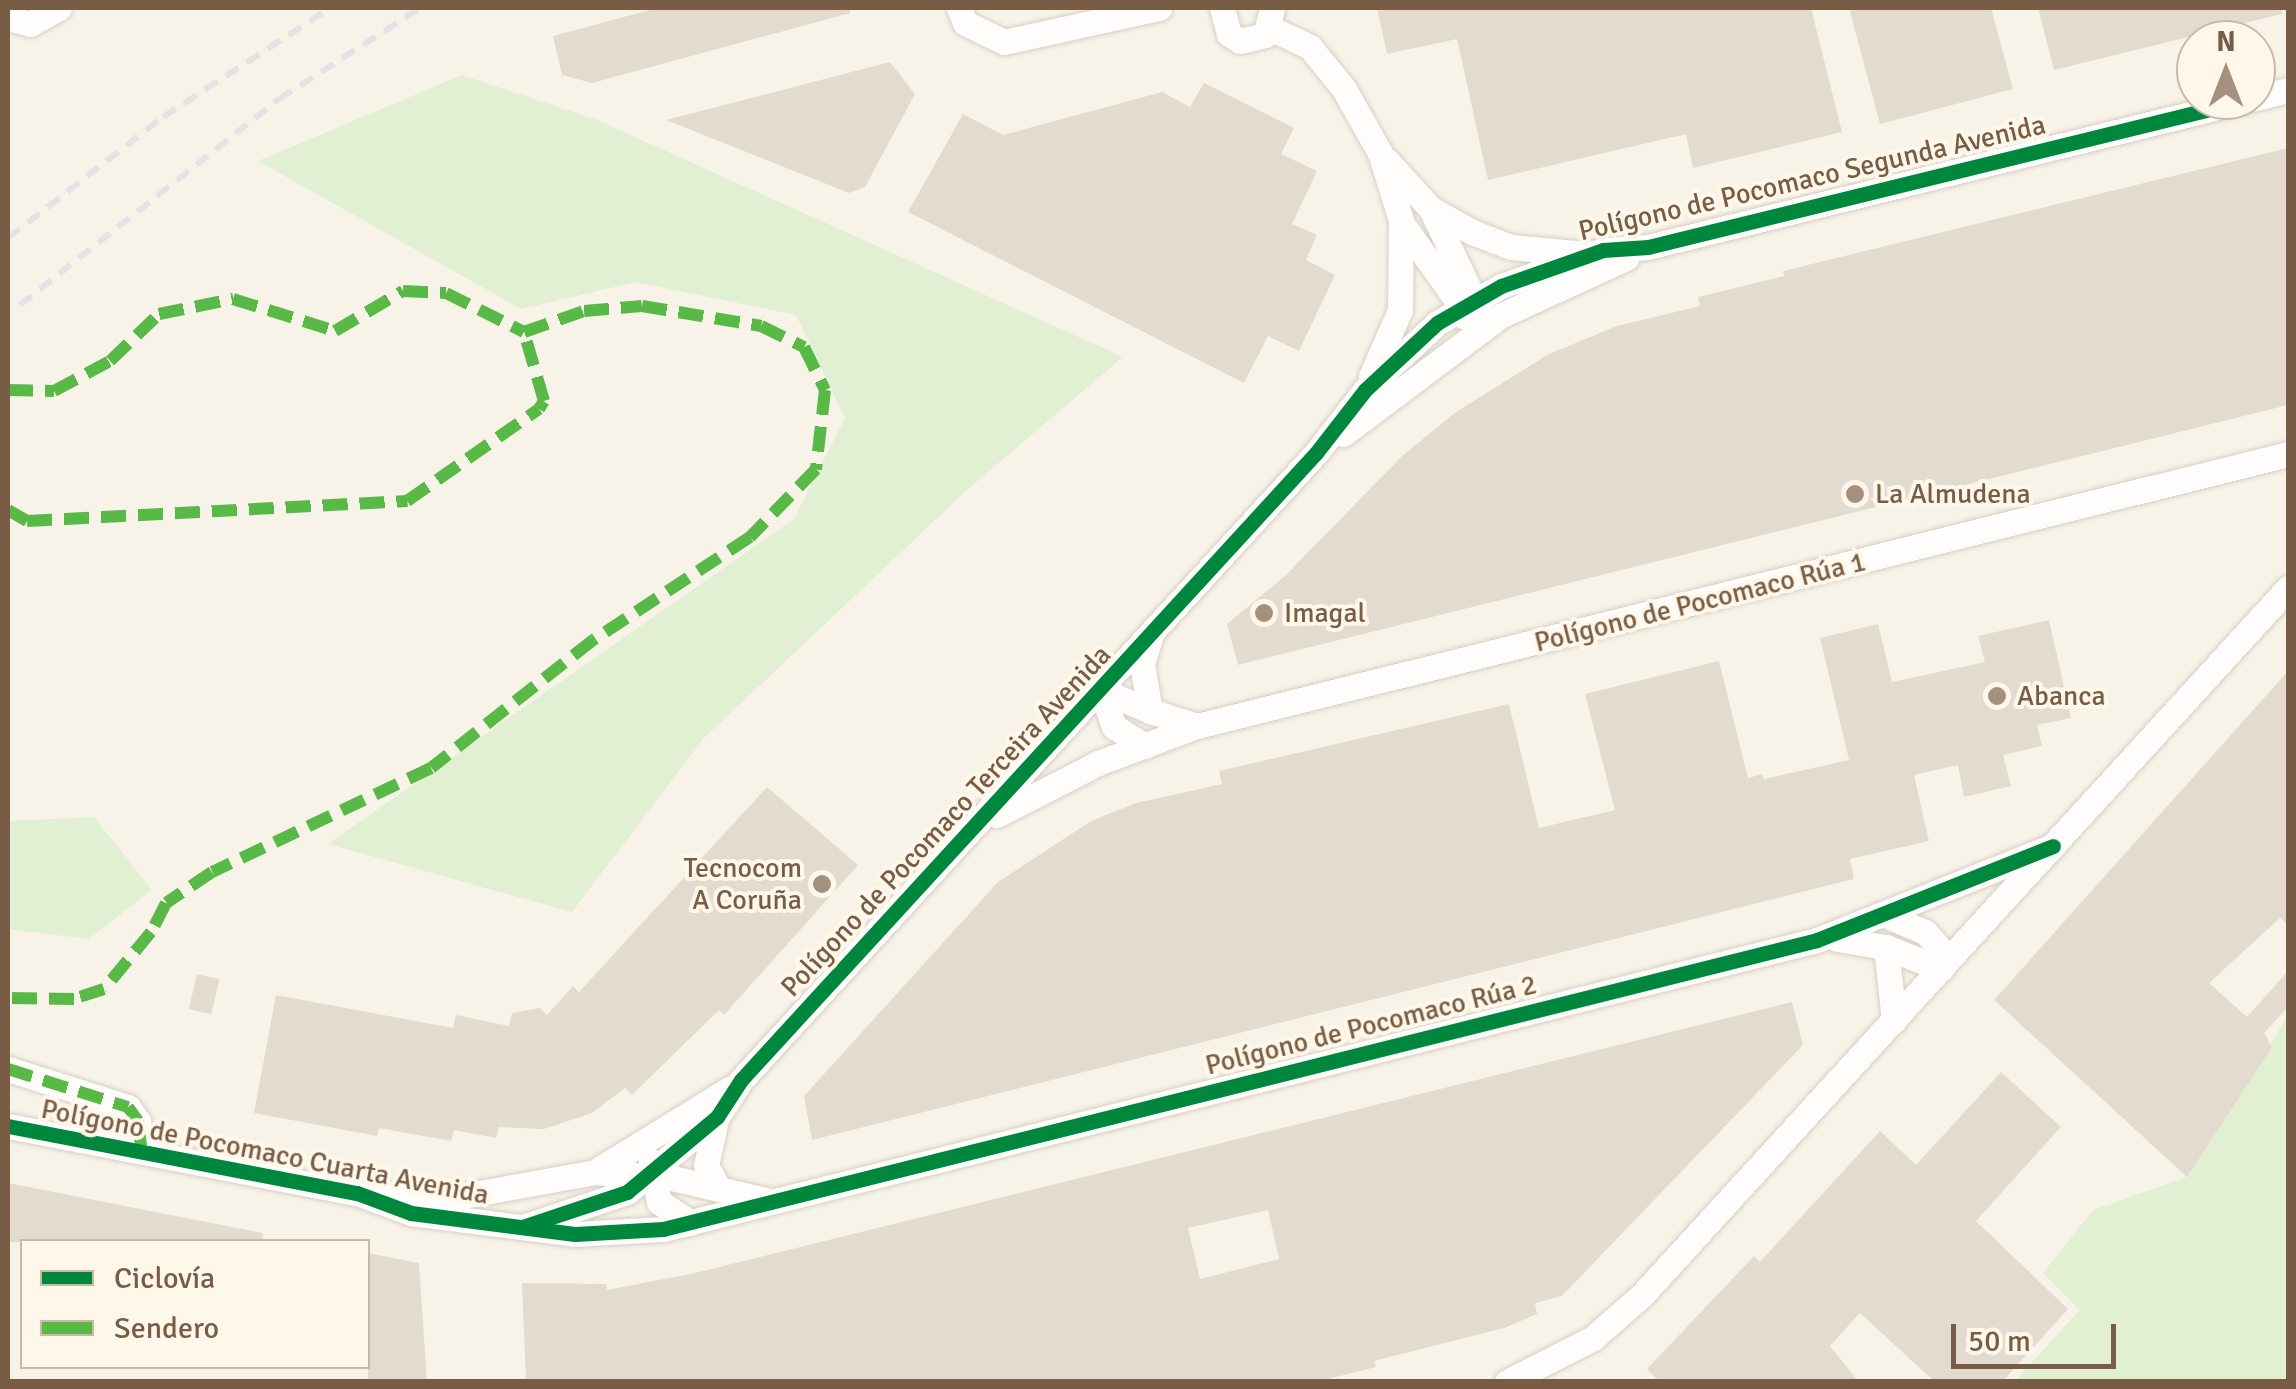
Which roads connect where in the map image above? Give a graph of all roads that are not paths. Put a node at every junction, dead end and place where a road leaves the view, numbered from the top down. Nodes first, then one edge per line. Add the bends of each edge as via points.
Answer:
1 (59, 8) edge
2 (958, 8) edge
3 (1159, 8) edge
4 (1222, 8) edge
5 (8, 18) edge
6 (1271, 18) edge
7 (2176, 117) edge
8 (1380, 153) junction
9 (1431, 209) junction
10 (1401, 220) junction
11 (1648, 247) junction
12 (1603, 250) junction
13 (1469, 304) junction
14 (1500, 316) junction
15 (1376, 396) junction
16 (1316, 454) joint
17 (2288, 454) edge
18 (2257, 464) junction
19 (2288, 466) edge
20 (2288, 588) edge
21 (1150, 636) junction
22 (1101, 690) junction
23 (1150, 711) junction
24 (1197, 726) junction
25 (1144, 746) junction
26 (980, 824) junction
27 (2052, 846) junction
28 (1888, 917) junction
29 (1818, 940) junction
30 (1886, 947) junction
31 (1941, 969) junction
32 (1894, 1021) junction
33 (8, 1069) edge
34 (742, 1080) junction
35 (717, 1117) junction
36 (8, 1126) edge
37 (662, 1134) junction
38 (142, 1152) junction
39 (595, 1172) junction
40 (651, 1176) junction
41 (720, 1189) junction
42 (357, 1193) junction
43 (768, 1200) junction
44 (691, 1222) junction
45 (522, 1227) junction
46 (1507, 1382) edge

1 - 5 street via 30,24
2 - 3 street via 965,23 1004,42
4 - 6 street via 1228,34 1240,41 1255,40
6 - 8 street via 1310,48 1344,89
7 - 11 street, Polígono de Pocomaco Segunda Avenida
8 - 9 street
8 - 10 street
9 - 12 street via 1511,247 1556,254
9 - 13 street via 1460,262
10 - 13 street via 1424,260 1455,298
10 - 15 street via 1400,310
11 - 12 street, Polígono de Pocomaco Segunda Avenida
11 - 14 street, Polígono de Pocomaco Segunda Avenida
12 - 13 street, Polígono de Pocomaco Segunda Avenida
13 - 14 street
13 - 15 street via 1458,326
14 - 15 street, Polígono de Pocomaco Segunda Avenida
15 - 16 street, Polígono de Pocomaco Segunda Avenida
16 - 21 street, Polígono de Pocomaco Terceira Avenida
17 - 18 street, Polígono de Pocomaco Rúa 1
18 - 19 street, Polígono de Pocomaco Rúa 1
18 - 24 street, Polígono de Pocomaco Rúa 1
20 - 27 street
21 - 22 street, Polígono de Pocomaco Terceira Avenida
21 - 23 street, Polígono de Pocomaco Terceira Avenida via 1142,664
22 - 23 street, Polígono de Pocomaco Terceira Avenida
22 - 25 street via 1114,728
22 - 26 street, Polígono de Pocomaco Terceira Avenida
23 - 24 street, Polígono de Pocomaco Terceira Avenida
24 - 25 street, Polígono de Pocomaco Rúa 1
25 - 26 street, Polígono de Pocomaco Rúa 1 via 1051,784
26 - 34 street, Polígono de Pocomaco Terceira Avenida
27 - 28 street, Polígono de Pocomaco Rúa 2
27 - 31 street
28 - 29 street, Polígono de Pocomaco Rúa 2
28 - 31 street via 1925,932 1940,949
29 - 30 street, Polígono de Pocomaco Rúa 2 via 1854,938
29 - 43 street, Polígono de Pocomaco Rúa 2
30 - 31 street, Polígono de Pocomaco Rúa 2
30 - 32 street
31 - 32 street
32 - 46 street via 1642,1296 1593,1338
33 - 38 street via 128,1107 138,1121
34 - 35 street, Polígono de Pocomaco Terceira Avenida
34 - 37 street, Polígono de Pocomaco Terceira Avenida
35 - 40 street, Polígono de Pocomaco Terceira Avenida
35 - 41 street, Polígono de Pocomaco Terceira Avenida via 706,1141 706,1165
36 - 38 street, Polígono de Pocomaco Cuarta Avenida
37 - 39 street, Polígono de Pocomaco Terceira Avenida
37 - 40 street
38 - 42 street, Polígono de Pocomaco Cuarta Avenida
39 - 40 street, Polígono de Pocomaco Cuarta Avenida
39 - 42 street, Polígono de Pocomaco Cuarta Avenida via 463,1196
40 - 41 street, Polígono de Pocomaco Rúa 2
40 - 44 street via 659,1202
40 - 45 street, Polígono de Pocomaco Terceira Avenida via 599,1204
41 - 43 street, Polígono de Pocomaco Rúa 2
42 - 45 street, Polígono de Pocomaco Cuarta Avenida via 411,1213
43 - 44 street, Polígono de Pocomaco Rúa 2
44 - 45 street, Polígono de Pocomaco Cuarta Avenida via 615,1234

